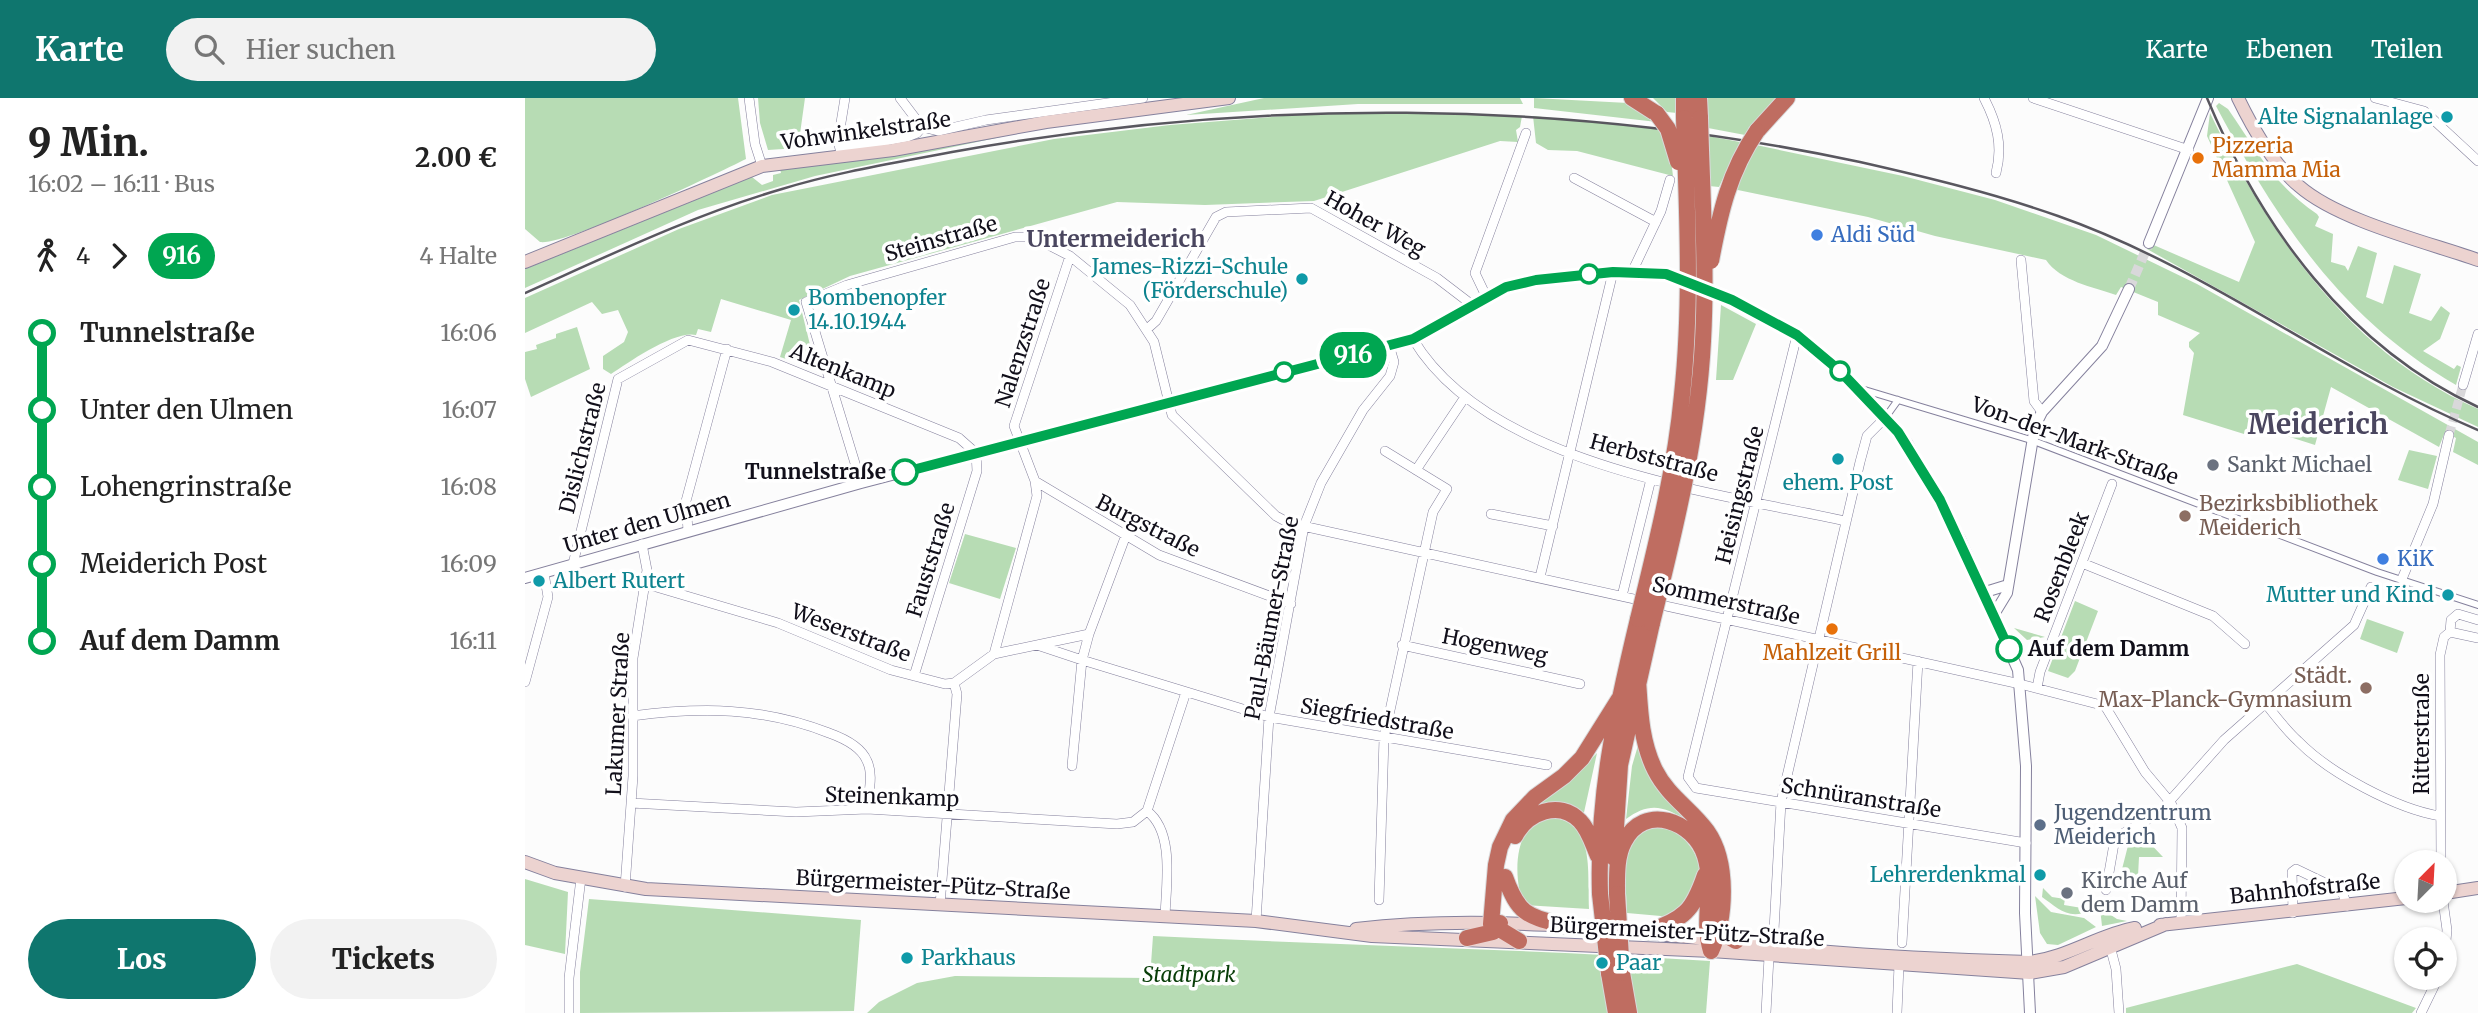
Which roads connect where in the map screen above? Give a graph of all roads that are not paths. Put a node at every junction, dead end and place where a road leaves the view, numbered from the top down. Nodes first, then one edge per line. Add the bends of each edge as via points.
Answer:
1 (749, 98) edge
2 (845, 98) edge
3 (900, 98) edge
4 (1143, 98) edge
5 (1229, 98) edge
6 (1632, 98) edge
7 (1684, 98) edge
8 (1699, 98) edge
9 (1787, 98) edge
10 (1985, 98) edge
11 (2034, 98) edge
12 (2208, 98) edge
13 (2238, 98) edge
14 (2375, 98) edge
15 (1179, 101) edge
16 (1692, 118) junction
17 (922, 127) junction
18 (1526, 133) dead end
19 (2189, 150) junction
20 (2478, 161) edge
21 (762, 166) junction
22 (1996, 173) dead end
23 (1574, 178) dead end
24 (1670, 180) dead end
25 (1687, 219) junction
26 (1656, 222) junction
27 (2150, 243) tunnel mouth
28 (1070, 256) junction
29 (2021, 260) dead end
30 (2478, 260) edge
31 (525, 262) edge
32 (1633, 271) junction
33 (1613, 272) junction
34 (2129, 289) tunnel mouth
35 (1705, 290) junction
36 (1486, 296) junction
37 (1471, 304) junction
38 (1147, 328) junction
39 (2478, 334) edge
40 (1797, 335) junction
41 (1413, 339) junction
42 (688, 340) joint
43 (1389, 345) junction
44 (727, 349) junction
45 (830, 383) junction
46 (2463, 385) tunnel mouth
47 (1856, 387) junction
48 (1465, 397) junction
49 (1898, 400) junction
50 (1168, 402) junction
51 (2042, 412) junction
52 (1885, 418) junction
53 (2449, 435) tunnel mouth
54 (2031, 440) junction
55 (1017, 442) junction
56 (1385, 451) dead end
57 (976, 453) junction
58 (1570, 453) junction
59 (1416, 470) junction
60 (2116, 473) junction
61 (1651, 479) junction
62 (1035, 481) junction
63 (861, 483) junction
64 (2112, 484) joint
65 (1756, 502) junction
66 (1491, 514) dead end
67 (1845, 521) junction
68 (1304, 526) junction
69 (1553, 526) junction
70 (688, 531) junction
71 (1126, 535) junction
72 (642, 544) junction
73 (1424, 552) junction
74 (2082, 563) junction
75 (573, 564) junction
76 (2377, 572) junction
77 (544, 573) junction
78 (1540, 577) junction
79 (525, 578) edge
80 (2402, 579) junction
81 (646, 584) junction
82 (2008, 585) junction
83 (2371, 587) joint
84 (1982, 593) junction
85 (1622, 596) junction
86 (2453, 597) junction
87 (1291, 604) junction
88 (2478, 605) edge
89 (2458, 614) junction
90 (1993, 615) junction
91 (1727, 619) junction
92 (2478, 620) edge
93 (1645, 621) junction
94 (2450, 632) junction
95 (1089, 634) junction
96 (2478, 638) edge
97 (1818, 639) junction
98 (2245, 644) dead end
99 (1036, 645) junction
100 (1402, 645) junction
101 (993, 654) junction
102 (1082, 660) junction
103 (1918, 661) junction
104 (2040, 672) junction
105 (914, 676) junction
106 (1638, 680) junction
107 (525, 682) edge
108 (954, 683) junction
109 (1580, 684) dead end
110 (2020, 684) junction
111 (2037, 688) junction
112 (1186, 692) junction
113 (1619, 699) junction
114 (2266, 704) junction
115 (632, 716) junction
116 (1269, 718) junction
117 (1384, 738) junction
118 (1548, 765) dead end
119 (1072, 766) dead end
120 (1691, 784) joint
121 (1781, 802) junction
122 (631, 803) junction
123 (2171, 803) junction
124 (867, 809) junction
125 (1147, 811) junction
126 (950, 816) junction
127 (2440, 816) junction
128 (1909, 823) junction
129 (2026, 843) junction
130 (2441, 850) edge
131 (1599, 858) junction
132 (525, 862) edge
133 (1616, 870) junction
134 (1707, 870) junction
135 (1505, 877) junction
136 (581, 878) junction
137 (625, 887) junction
138 (2478, 888) edge
139 (2106, 890) dead end
140 (2457, 891) edge
141 (1609, 894) junction
142 (1379, 900) dead end
143 (2394, 900) edge
144 (940, 905) junction
145 (2347, 906) junction
146 (2293, 913) junction
147 (1165, 916) junction
148 (1256, 921) junction
149 (2181, 922) junction
150 (2166, 924) junction
151 (1496, 926) junction
152 (1566, 926) junction
153 (1342, 930) junction
154 (1774, 930) dead end
155 (1648, 932) junction
156 (1467, 938) junction
157 (1713, 938) junction
158 (1519, 941) junction
159 (1736, 941) joint
160 (1902, 943) dead end
161 (2110, 946) junction
162 (1769, 957) junction
163 (1899, 965) junction
164 (2030, 968) junction
165 (2432, 990) edge
166 (569, 1013) edge
167 (1616, 1013) edge
168 (1629, 1013) edge
169 (1766, 1013) edge
170 (1897, 1013) edge
171 (2030, 1013) edge
172 (2119, 1013) edge
173 (2421, 1013) edge

1 - 21 street
2 - 17 street via 840,149 907,137
3 - 17 street
4 - 17 street via 938,131
5 - 15 main road, Vohwinkelstraße
6 - 25 highway, bridge via 1657,114 1676,148
7 - 16 highway
8 - 16 highway
9 - 35 highway, bridge via 1757,131 1726,189
10 - 22 street via 1997,128 2000,157
11 - 19 street
12 - 19 street
13 - 30 main road via 2283,169 2312,196 2351,215
14 - 20 street via 2420,105
15 - 21 main road, Vohwinkelstraße via 893,150
16 - 25 highway, bridge
16 - 35 highway, bridge
18 - 36 street via 1475,274
19 - 27 street
21 - 31 main road, Vohwinkelstraße
23 - 26 street
24 - 26 street
25 - 93 highway, bridge via 1682,396
26 - 32 street
28 - 38 street, Steinstraße via 1115,290
28 - 45 street, Steinstraße via 1033,237 1015,237 847,285 806,302
28 - 55 street, Nalenzstraße via 1017,415
29 - 51 street via 2034,401
32 - 33 street
32 - 40 street via 1666,274 1697,284
33 - 36 street via 1536,280
33 - 58 street
34 - 51 street via 2102,346
35 - 93 highway, bridge via 1689,456
36 - 37 street
37 - 38 street, Hoher Weg via 1437,278 1311,208 1226,212 1216,217 1156,321
37 - 41 street
38 - 50 street, Steinstraße via 1163,371
39 - 46 street
40 - 47 street
40 - 65 street, Heisingstraße
41 - 43 street
41 - 48 street, Herbststraße via 1427,363
42 - 44 street, Altenkamp
42 - 75 street, Dislichstraße via 618,379
43 - 50 street, Unter den Ulmen
43 - 68 street, Paul-Bäumer-Straße via 1394,362 1390,376 1363,410 1321,483
44 - 45 street, Altenkamp
44 - 70 street via 686,501
45 - 57 street, Altenkamp via 959,438
45 - 63 street
47 - 49 street, Von-der-Mark-Straße
47 - 52 street
48 - 58 street, Herbststraße
48 - 59 street
49 - 52 street
49 - 54 street, Von-der-Mark-Straße
50 - 55 street, Unter den Ulmen
50 - 68 street, Sommerstraße via 1172,415 1276,516
51 - 54 street
52 - 67 street via 1867,436
52 - 84 street via 1931,481
53 - 80 street via 2433,504
54 - 60 street, Von-der-Mark-Straße
54 - 82 street
55 - 57 street, Unter den Ulmen
55 - 62 street
56 - 59 street
57 - 63 street, Unter den Ulmen
57 - 105 street, Fauststraße via 977,471
58 - 61 street, Herbststraße
58 - 69 street
59 - 73 street via 1447,489 1433,512
60 - 64 street, Rosenbleek
60 - 76 street, Von-der-Mark-Straße
61 - 65 street, Herbststraße
61 - 85 street
62 - 71 street, Burgstraße
62 - 101 street via 1037,496
63 - 70 street, Unter den Ulmen
64 - 74 street, Rosenbleek
65 - 67 street, Herbststraße
65 - 91 street, Heisingstraße
66 - 69 street
67 - 97 street
68 - 73 street, Sommerstraße
68 - 87 street, Paul-Bäumer-Straße
69 - 78 street
70 - 72 street, Unter den Ulmen
71 - 87 street, Burgstraße via 1159,555
71 - 95 street
72 - 75 street, Unter den Ulmen
72 - 81 street, Lakumer Straße
73 - 78 street, Sommerstraße
73 - 100 street
74 - 98 street via 2213,616
74 - 104 street, Rosenbleek
75 - 77 street, Unter den Ulmen
76 - 80 street, Von-der-Mark-Straße
76 - 83 street
77 - 79 street, Unter den Ulmen
77 - 107 street via 548,597
78 - 85 street, Sommerstraße
80 - 86 street, Von-der-Mark-Straße
81 - 105 street, Weserstraße via 778,623
81 - 115 street, Lakumer Straße via 633,658
82 - 84 street
82 - 90 street
83 - 114 street via 2354,625
84 - 90 street
85 - 91 street, Sommerstraße
86 - 88 street, Von-der-Mark-Straße
86 - 89 street
87 - 116 street, Paul-Bäumer-Straße
89 - 92 street
89 - 94 street, Ritterstraße via 2451,620
90 - 110 street via 2016,662
91 - 97 street, Sommerstraße
91 - 120 street, Heisingstraße via 1688,777
93 - 106 highway
93 - 113 highway
94 - 96 street
94 - 127 street, Ritterstraße via 2444,637 2439,681
95 - 99 street
95 - 102 street
97 - 103 street, Sommerstraße
97 - 121 street
99 - 101 street
99 - 102 street
100 - 109 street, Hogenweg
100 - 117 street
101 - 108 street
102 - 112 street, Siegfriedstraße
102 - 119 street
103 - 110 street, Sommerstraße
103 - 128 street
104 - 110 street
104 - 111 street, Rosenbleek
105 - 108 street, Weserstraße
106 - 133 highway via 1619,776 1613,852
106 - 157 highway via 1644,737 1654,768 1678,803 1708,832 1720,862
108 - 126 street
110 - 111 street, Sommerstraße
110 - 129 street
111 - 123 street, Sommerstraße via 2105,706 2145,772
112 - 116 street, Siegfriedstraße
112 - 125 street
113 - 131 highway via 1606,763
113 - 151 highway via 1583,758 1513,820 1496,865
114 - 123 street via 2224,740
114 - 127 street via 2299,743 2328,764 2379,796
115 - 122 street, Lakumer Straße
115 - 124 street via 689,709 751,712 828,732 859,749 868,762
116 - 117 street, Siegfriedstraße
116 - 148 street, Paul-Bäumer-Straße
117 - 118 street, Siegfriedstraße
117 - 142 street
120 - 121 street, Schnüranstraße
121 - 128 street, Schnüranstraße
121 - 154 street
122 - 124 street, Steinenkamp via 796,812
122 - 137 street, Lakumer Straße
123 - 139 street via 2115,838
123 - 149 street via 2182,828
124 - 126 street, Steinenkamp
125 - 126 street, Steinenkamp via 1133,822 1117,824
125 - 147 street via 1158,821 1162,835 1167,869
126 - 144 street
127 - 130 street, Ritterstraße
128 - 129 street, Schnüranstraße
128 - 160 street
129 - 164 street
131 - 135 highway via 1579,820 1555,810 1543,811 1519,830
131 - 141 highway
132 - 136 main road, Bürgermeister-Pütz-Straße
133 - 134 highway via 1630,832 1655,819 1686,828 1700,845
133 - 141 highway
134 - 155 highway via 1691,909
134 - 157 highway
135 - 151 highway
135 - 152 highway via 1514,903 1524,914
136 - 137 main road, Bürgermeister-Pütz-Straße
136 - 166 street
137 - 144 main road, Bürgermeister-Pütz-Straße
138 - 140 main road
141 - 167 highway, bridge
141 - 168 highway, bridge
143 - 145 main road, Bahnhofstraße
144 - 147 main road, Bürgermeister-Pütz-Straße
145 - 146 main road, Bahnhofstraße
145 - 146 street via 2342,891 2296,869 2292,872
146 - 149 main road, Bahnhofstraße
147 - 148 main road, Bürgermeister-Pütz-Straße
148 - 153 main road, Bürgermeister-Pütz-Straße
149 - 150 main road, Bahnhofstraße
150 - 161 main road, Bahnhofstraße
150 - 164 main road, Bahnhofstraße via 2104,936
151 - 152 main road, Bürgermeister-Pütz-Straße
151 - 153 main road, Bürgermeister-Pütz-Straße
151 - 156 highway
151 - 158 highway
152 - 155 main road, Bürgermeister-Pütz-Straße
153 - 156 main road, Bürgermeister-Pütz-Straße via 1372,936
155 - 157 main road, Bürgermeister-Pütz-Straße
156 - 158 main road, Bürgermeister-Pütz-Straße
157 - 158 main road, Bürgermeister-Pütz-Straße
157 - 159 highway via 1724,934
157 - 162 main road, Bürgermeister-Pütz-Straße
159 - 164 main road, Bürgermeister-Pütz-Straße
161 - 164 main road, Bahnhofstraße via 2064,967
161 - 172 street
162 - 163 main road, Bürgermeister-Pütz-Straße
162 - 169 street
163 - 164 main road, Bürgermeister-Pütz-Straße
163 - 170 street
164 - 171 street
165 - 173 street

